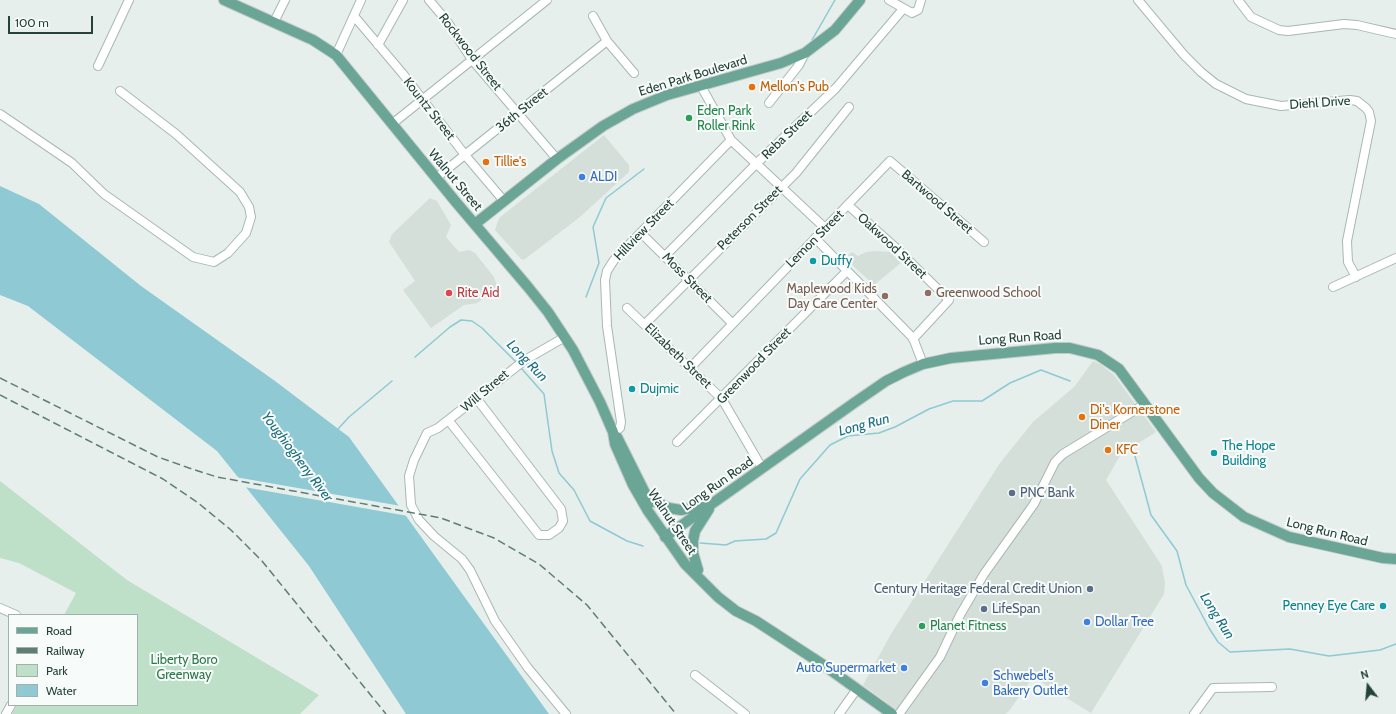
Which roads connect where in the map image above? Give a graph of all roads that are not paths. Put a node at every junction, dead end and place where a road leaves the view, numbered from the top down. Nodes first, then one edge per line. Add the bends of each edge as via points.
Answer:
1 (129, 0) edge
2 (224, 0) edge
3 (285, 0) edge
4 (361, 0) edge
5 (404, 0) edge
6 (429, 0) edge
7 (547, 0) edge
8 (860, 0) edge
9 (889, 0) edge
10 (921, 0) edge
11 (1138, 0) edge
12 (1238, 0) edge
13 (903, 9) junction
14 (354, 16) junction
15 (593, 16) dead end
16 (274, 22) junction
17 (1396, 34) edge
18 (607, 41) junction
19 (378, 45) junction
20 (805, 53) junction
21 (336, 55) junction
22 (473, 61) junction
23 (98, 66) dead end
24 (634, 73) dead end
25 (701, 86) junction
26 (120, 91) dead end
27 (422, 100) junction
28 (769, 103) dead end
29 (849, 107) dead end
30 (519, 113) junction
31 (0, 114) edge
32 (392, 124) junction
33 (731, 140) junction
34 (465, 155) junction
35 (557, 159) junction
36 (890, 161) joint
37 (757, 163) junction
38 (436, 178) junction
39 (781, 187) junction
40 (504, 201) junction
41 (849, 206) junction
42 (475, 224) junction
43 (825, 228) junction
44 (641, 233) junction
45 (815, 238) junction
46 (984, 242) dead end
47 (664, 256) junction
48 (1396, 258) edge
49 (847, 271) junction
50 (1356, 277) junction
51 (688, 280) junction
52 (1333, 287) dead end
53 (628, 308) dead end
54 (732, 323) junction
55 (645, 324) junction
56 (565, 337) junction
57 (913, 339) junction
58 (923, 364) junction
59 (690, 368) junction
60 (477, 399) junction
61 (722, 399) junction
62 (1146, 404) junction
63 (449, 421) junction
64 (613, 432) junction
65 (677, 442) dead end
66 (762, 468) junction
67 (645, 493) junction
68 (714, 503) junction
69 (667, 536) junction
70 (1396, 559) edge
71 (698, 570) junction
72 (0, 608) edge
73 (14, 614) edge
74 (756, 621) junction
75 (695, 675) dead end
76 (1272, 687) dead end
77 (857, 689) junction
78 (566, 714) edge
79 (745, 714) edge
80 (839, 714) edge
81 (892, 714) edge
82 (899, 714) edge
83 (1194, 714) edge

1 - 23 street
2 - 16 main road, Walnut Street
3 - 16 street
4 - 14 street
5 - 19 street
6 - 22 street, Rockwood Street via 446,20
7 - 22 street
8 - 20 main road, Eden Park Boulevard via 835,30
9 - 13 street
10 - 13 street via 915,13
11 - 50 street, Diehl Drive via 1201,72 1216,84 1246,99 1280,106 1350,100 1357,101 1366,108 1371,121 1347,241 1348,262
12 - 17 street via 1251,17 1279,30 1344,24
13 - 37 street, Reba Street via 836,88
14 - 19 street, Kountz Street
14 - 21 street
15 - 18 street
16 - 21 main road, Walnut Street via 313,40
18 - 24 street
18 - 30 street, 36th Street
19 - 27 street, Kountz Street
20 - 25 main road, Eden Park Boulevard via 781,63
20 - 28 street
21 - 32 main road, Walnut Street
22 - 27 street
22 - 30 street, Rockwood Street
25 - 33 street
25 - 35 main road, Eden Park Boulevard via 667,95 633,109 603,126
26 - 31 street via 176,134 240,192 249,206 250,217 246,233 228,253 214,262 193,257 104,194 72,163
27 - 32 street
27 - 34 street, Kountz Street
29 - 39 street, Peterson Street via 796,173
30 - 34 street, 36th Street
30 - 35 street, Rockwood Street
32 - 38 main road, Walnut Street
33 - 37 street
33 - 44 street, Hillview Street
34 - 38 street, 36th Street
34 - 40 street, Kountz Street
35 - 40 main road, Eden Park Boulevard
36 - 41 street, Lemon Street
36 - 46 street, Bartwood Street
37 - 39 street
37 - 47 street, Reba Street
38 - 42 main road, Walnut Street
39 - 43 street
39 - 51 street, Peterson Street
40 - 42 main road, Eden Park Boulevard
41 - 43 street, Lemon Street
41 - 57 street, Oakwood Street via 949,300
42 - 56 main road, Walnut Street via 548,312
43 - 45 street, Lemon Street
44 - 47 street, Moss Street
44 - 64 street, Hillview Street via 610,265 605,280 607,326 621,422 620,428
45 - 49 street
45 - 54 street, Lemon Street
47 - 51 street, Moss Street
48 - 50 street
49 - 57 street
49 - 61 street, Greenwood Street
50 - 52 street
51 - 54 street, Moss Street
51 - 55 street, Peterson Street
53 - 55 street, Elizabeth Street
54 - 59 street, Lemon Street
55 - 59 street, Elizabeth Street
56 - 60 street, Will Street via 524,360
56 - 64 main road, Walnut Street via 590,382
57 - 58 street
58 - 62 main road, Long Run Road via 974,354 1055,348 1082,350 1110,361
58 - 66 main road, Long Run Road via 886,381
59 - 61 street, Elizabeth Street
60 - 63 street, Will Street
60 - 63 street via 561,509 563,521 558,528 549,535 539,535
61 - 65 street, Greenwood Street
61 - 66 street, Elizabeth Street
62 - 70 main road, Long Run Road via 1199,478 1213,493 1244,517 1289,537
62 - 82 street via 1055,462 1034,504 984,574 960,615 940,657
63 - 78 street, Will Street via 427,433 414,460 409,476 411,505 419,520 434,536 462,559 495,621 528,668
64 - 67 main road, Walnut Street via 621,442
64 - 69 main road, Walnut Street via 615,444 633,485
66 - 68 main road, Long Run Road
67 - 68 main road via 662,505 681,510
67 - 69 main road, Walnut Street
68 - 69 main road, Long Run Road
68 - 71 main road via 695,531 693,553
69 - 71 main road, Walnut Street
69 - 74 main road, Walnut Street via 685,564 718,597 736,611
71 - 74 main road, Walnut Street
72 - 73 street
74 - 77 main road, Walnut Street
75 - 79 street
76 - 83 street via 1213,688
77 - 80 street
77 - 81 main road, Walnut Street

